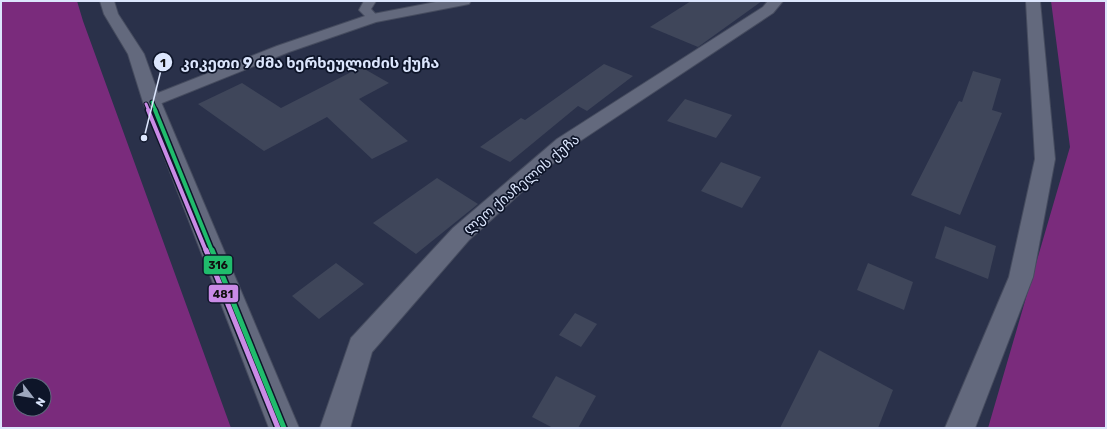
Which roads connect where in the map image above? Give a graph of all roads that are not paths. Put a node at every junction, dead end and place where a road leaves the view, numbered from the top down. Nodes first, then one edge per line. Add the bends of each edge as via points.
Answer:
1 (107, 1) edge
2 (370, 1) edge
3 (464, 1) edge
4 (776, 1) edge
5 (1033, 1) edge
6 (373, 18) junction
7 (152, 102) junction
8 (284, 428) edge
9 (335, 428) edge
10 (960, 428) edge

1 - 7 street via 111,14 136,54
2 - 6 lane via 365,10
3 - 6 street
4 - 9 street, ლეო ქიაჩელის ქუჩა via 768,10 564,143 461,234 360,346
5 - 10 street via 1045,160 1021,277
6 - 7 street via 283,49
7 - 8 street

